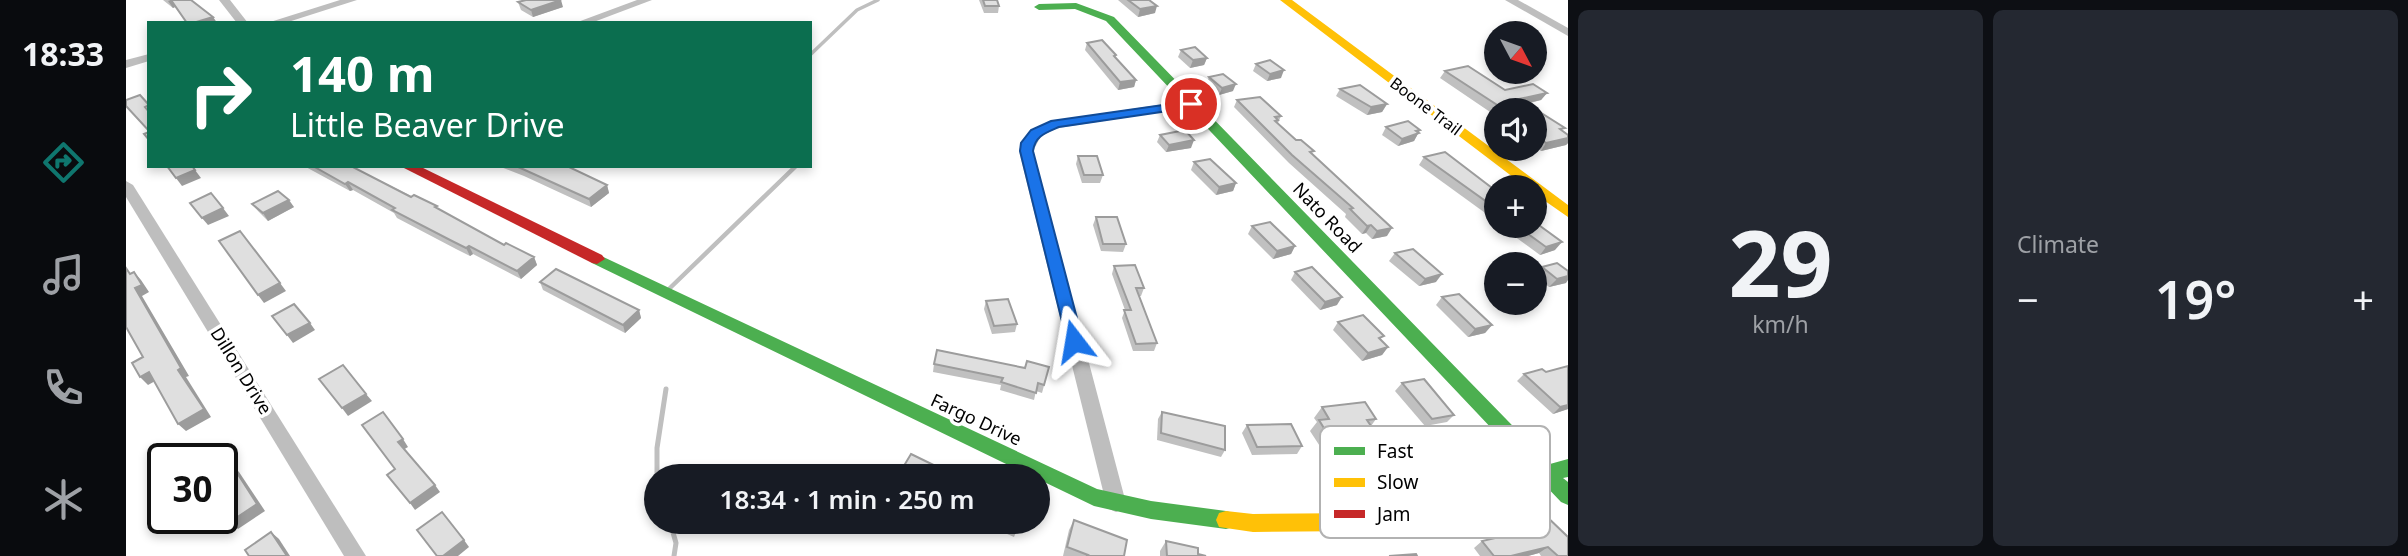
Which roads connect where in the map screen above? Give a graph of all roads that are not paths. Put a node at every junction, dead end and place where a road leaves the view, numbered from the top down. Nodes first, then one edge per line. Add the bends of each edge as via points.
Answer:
1 (224, 0) edge
2 (352, 0) edge
3 (647, 0) edge
4 (1285, 0) edge
5 (1510, 0) edge
6 (1039, 7) dead end
7 (241, 21) edge
8 (279, 21) edge
9 (586, 21) edge
10 (1568, 33) edge
11 (147, 58) edge
12 (126, 64) edge
13 (1191, 104) junction
14 (411, 168) edge
15 (127, 187) edge
16 (1568, 212) edge
17 (1501, 426) edge
18 (1568, 468) edge
19 (1550, 473) edge
20 (1550, 477) edge
21 (1568, 496) edge
22 (1116, 503) junction
23 (1320, 522) edge
24 (356, 556) edge

1 - 7 street
2 - 8 street
3 - 9 street
4 - 16 street, Boone Trail
5 - 10 street
6 - 13 street, Nato Road via 1078,6 1104,15
11 - 12 street
13 - 17 street, Nato Road
13 - 22 street via 1056,124 1035,133 1026,151
14 - 22 street, Fargo Drive via 774,346 1094,497
15 - 24 street, Dillon Drive
18 - 19 street, Fargo Drive
20 - 21 street, Nato Road
22 - 23 street, Fargo Drive via 1253,523

